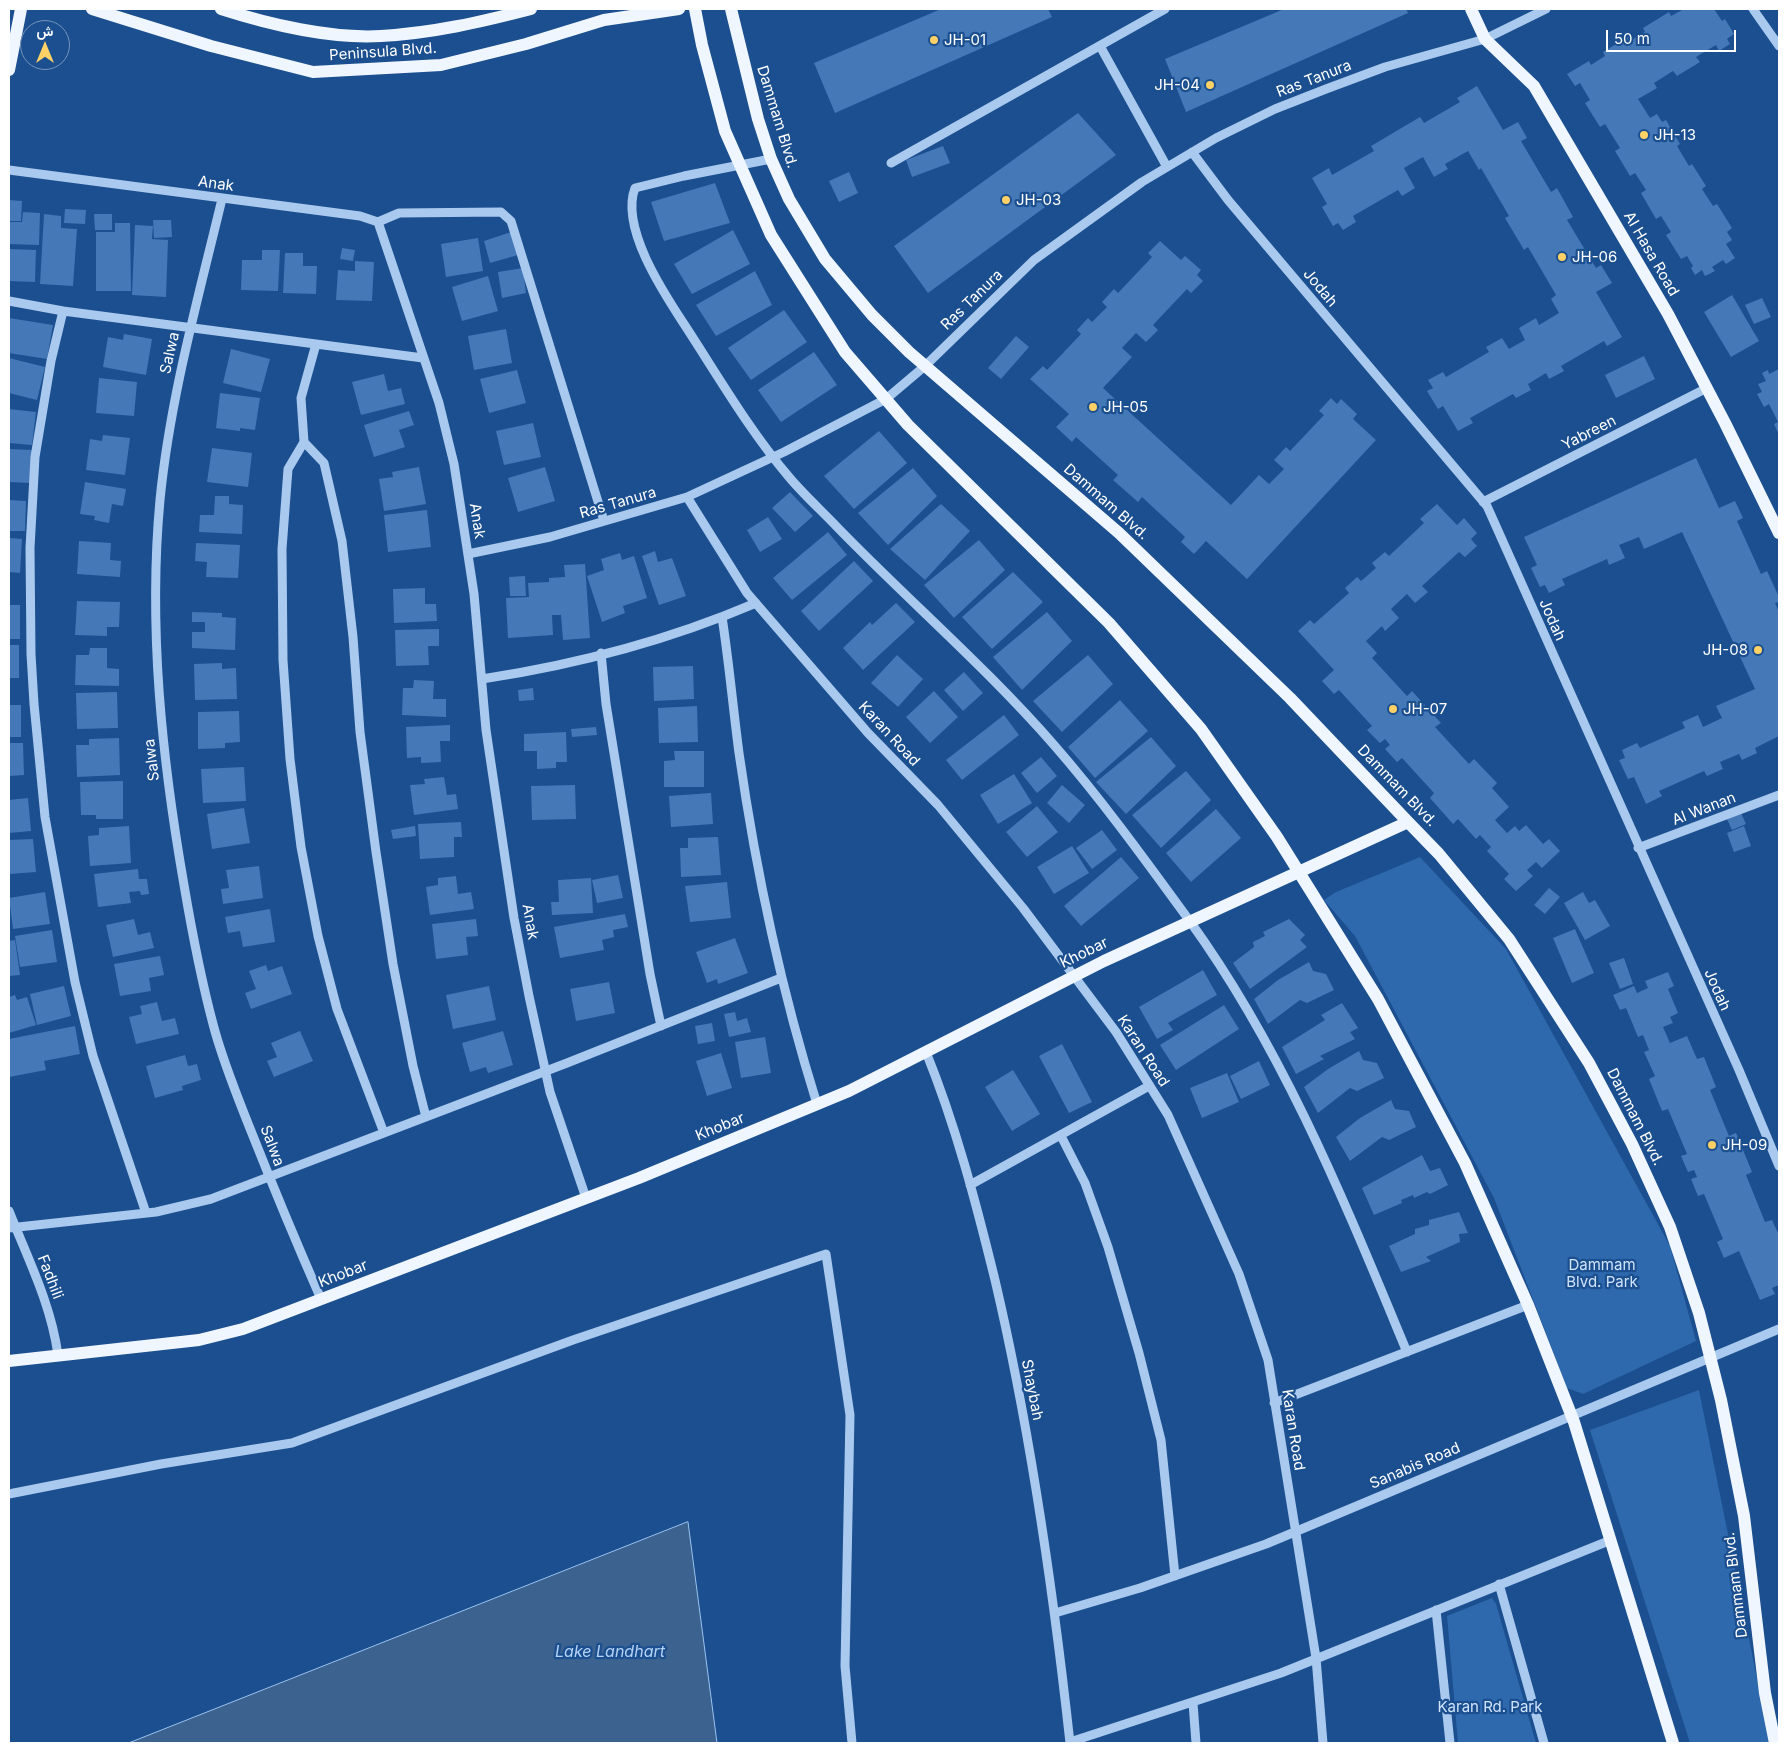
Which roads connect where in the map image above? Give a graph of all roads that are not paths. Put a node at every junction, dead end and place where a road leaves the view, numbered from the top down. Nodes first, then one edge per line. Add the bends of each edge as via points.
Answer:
1 (21, 9) edge
2 (92, 9) edge
3 (221, 9) edge
4 (531, 9) edge
5 (679, 9) edge
6 (695, 9) edge
7 (731, 9) edge
8 (1165, 9) edge
9 (1471, 9) edge
10 (1546, 9) edge
11 (1753, 9) edge
12 (1485, 39) junction
13 (1100, 46) junction
14 (1779, 46) edge
15 (9, 70) edge
16 (1192, 152) junction
17 (771, 160) junction
18 (891, 163) dead end
19 (740, 165) junction
20 (1167, 167) junction
21 (9, 170) edge
22 (222, 199) junction
23 (378, 222) junction
24 (9, 301) edge
25 (63, 311) junction
26 (190, 328) junction
27 (316, 344) junction
28 (423, 358) junction
29 (925, 366) junction
30 (1707, 388) junction
31 (886, 399) junction
32 (304, 442) junction
33 (773, 457) junction
34 (687, 497) junction
35 (1483, 502) junction
36 (604, 522) junction
37 (1779, 533) edge
38 (468, 554) junction
39 (756, 603) junction
40 (722, 617) junction
41 (601, 653) junction
42 (482, 679) junction
43 (1779, 795) edge
44 (1408, 822) junction
45 (1638, 848) junction
46 (1299, 872) junction
47 (1190, 921) junction
48 (1074, 976) junction
49 (780, 978) junction
50 (661, 1026) junction
51 (926, 1052) junction
52 (546, 1072) junction
53 (1149, 1086) junction
54 (817, 1104) junction
55 (426, 1117) junction
56 (384, 1133) junction
57 (1061, 1136) junction
58 (1779, 1166) edge
59 (270, 1178) junction
60 (970, 1185) junction
61 (586, 1198) junction
62 (9, 1211) edge
63 (146, 1213) junction
64 (12, 1227) edge
65 (321, 1300) junction
66 (1528, 1305) junction
67 (1779, 1329) edge
68 (1407, 1352) junction
69 (58, 1355) junction
70 (1710, 1357) junction
71 (9, 1361) edge
72 (1274, 1402) junction
73 (1571, 1415) junction
74 (9, 1494) edge
75 (1295, 1532) junction
76 (1611, 1540) junction
77 (1175, 1576) junction
78 (1499, 1584) junction
79 (1436, 1610) junction
80 (1056, 1613) junction
81 (1316, 1658) junction
82 (1193, 1703) junction
83 (852, 1743) edge
84 (1070, 1743) edge
85 (1196, 1743) edge
86 (1323, 1743) edge
87 (1450, 1743) edge
88 (1544, 1743) edge
89 (1673, 1743) edge
90 (1775, 1743) edge

1 - 15 main road
2 - 5 main road, Peninsula Blvd. via 211,46 313,72 441,65 604,20
3 - 4 main road, Peninsula Blvd. via 307,31 379,36 443,30
6 - 19 main road via 725,130
7 - 17 main road, Dammam Blvd.
8 - 13 street
9 - 12 main road, Al Hasa Road
10 - 12 street, Ras Tanura
11 - 14 street
12 - 16 street, Ras Tanura via 1385,67 1326,89 1275,109
12 - 30 main road, Al Hasa Road via 1534,86 1668,314
13 - 18 street
13 - 20 street
16 - 20 street, Ras Tanura
16 - 35 street, Jodah via 1228,200
17 - 19 street
17 - 29 main road, Dammam Blvd. via 789,199 825,259 872,315
19 - 31 main road via 771,235 845,352
19 - 33 street via 635,188 630,199 644,256 668,300
20 - 29 street, Ras Tanura via 1085,221 1034,260
21 - 22 street, Anak
22 - 23 street, Anak via 360,216
22 - 26 street, Salwa
23 - 28 street, Anak
23 - 36 street via 399,213 501,212 510,221
24 - 25 street
25 - 26 street
25 - 63 street via 34,457 30,548 34,704 45,817 75,982 93,1056
26 - 27 street
26 - 59 street, Salwa via 176,391 160,501 157,635 162,728 174,828 194,943 213,1026
27 - 28 street
27 - 32 street via 301,398
28 - 38 street, Anak via 454,464
29 - 31 street, Ras Tanura
29 - 44 main road, Dammam Blvd. via 1119,533 1290,698
30 - 35 street, Yabreen
30 - 37 main road, Al Hasa Road
31 - 33 street, Ras Tanura
31 - 46 main road via 908,425 1121,637 1201,729
32 - 55 street via 324,463 342,541 360,732 376,852 393,964
32 - 56 street via 288,469 282,549 283,660 291,769 301,847 318,936 337,1009
33 - 34 street, Ras Tanura
33 - 47 street via 790,479 895,587 978,664 1054,744
34 - 36 street, Ras Tanura
34 - 39 street, Karan Road
35 - 45 street, Jodah
36 - 38 street, Ras Tanura
38 - 42 street, Anak
39 - 40 street
39 - 48 street, Karan Road via 868,733 938,805
40 - 41 street via 675,634
40 - 49 street via 742,771
41 - 42 street
41 - 50 street via 606,704
42 - 52 street, Anak via 504,854
43 - 45 street, Al Wanan
44 - 46 main road, Khobar
44 - 70 main road, Dammam Blvd. via 1439,854 1509,939 1589,1063 1632,1144 1670,1228 1699,1313
45 - 58 street, Jodah
46 - 47 main road, Khobar
46 - 66 main road via 1378,1000 1465,1163
47 - 48 main road, Khobar
47 - 68 street via 1280,1069 1355,1227
48 - 51 main road, Khobar
48 - 53 street, Karan Road via 1116,1032
49 - 50 street
49 - 54 street
50 - 52 street
51 - 54 main road, Khobar
51 - 60 street, Shaybah
52 - 55 street
52 - 61 street, Anak
53 - 57 street
53 - 72 street, Karan Road via 1168,1115 1239,1274 1268,1360
54 - 61 main road, Khobar
55 - 56 street
56 - 59 street
57 - 60 street
57 - 77 street via 1085,1183 1140,1353 1161,1440
59 - 63 street via 211,1199
59 - 65 street, Salwa
60 - 80 street, Shaybah via 1009,1344 1032,1456
61 - 65 main road, Khobar
62 - 64 street, Fadhili
63 - 64 street
64 - 69 street, Fadhili via 37,1277 54,1327
65 - 69 main road, Khobar via 243,1329 199,1340
66 - 68 street
66 - 73 main road
67 - 70 street, Sanabis Road
68 - 72 street
69 - 71 main road, Khobar
70 - 73 street, Sanabis Road
70 - 90 main road, Dammam Blvd. via 1744,1516
72 - 75 street, Karan Road
73 - 75 street, Sanabis Road
73 - 76 main road
74 - 83 street via 160,1464 292,1443 556,1346 826,1254 850,1415 845,1666
75 - 77 street, Sanabis Road
75 - 81 street, Karan Road
76 - 78 street
76 - 89 main road
77 - 80 street, Sanabis Road
78 - 79 street
78 - 88 street
79 - 81 street
79 - 87 street
80 - 84 street, Shaybah
81 - 82 street
81 - 86 street, Karan Road
82 - 84 street
82 - 85 street

